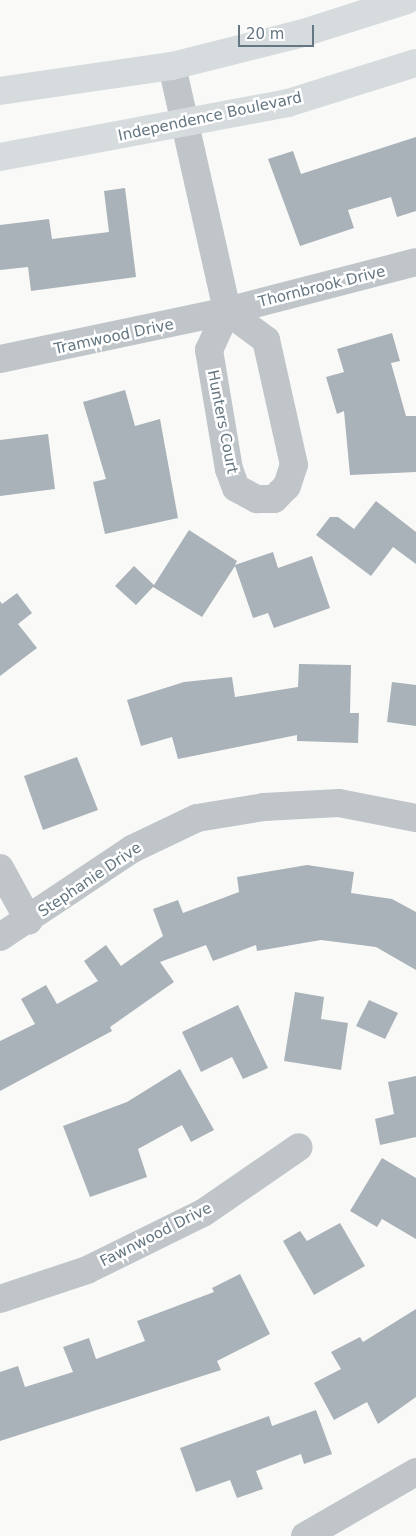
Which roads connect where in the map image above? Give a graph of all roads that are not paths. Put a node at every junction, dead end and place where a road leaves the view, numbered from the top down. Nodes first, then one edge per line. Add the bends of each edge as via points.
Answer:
1 (407, 0) edge
2 (416, 63) edge
3 (172, 66) junction
4 (0, 90) edge
5 (186, 126) junction
6 (0, 157) edge
7 (416, 262) edge
8 (227, 311) junction
9 (0, 359) edge
10 (416, 818) edge
11 (0, 868) edge
12 (29, 921) junction
13 (0, 937) edge
14 (299, 1147) dead end
15 (0, 1299) edge
16 (416, 1472) edge
17 (305, 1536) edge

1 - 3 main road via 303,33
2 - 5 main road, Independence Boulevard via 288,103
3 - 4 main road
3 - 5 street
5 - 6 main road, Independence Boulevard
5 - 8 street
7 - 8 street, Thornbrook Drive
8 - 8 street, Hunters Court via 266,340 294,466 287,486 274,499 257,499 236,488 229,469 209,350
8 - 9 street, Tramwood Drive
10 - 12 street, Stephanie Drive via 339,802 264,807 197,818 132,849
11 - 12 street
12 - 13 street, Stephanie Drive
14 - 15 street, Fawnwood Drive via 203,1213 88,1270
16 - 17 street

